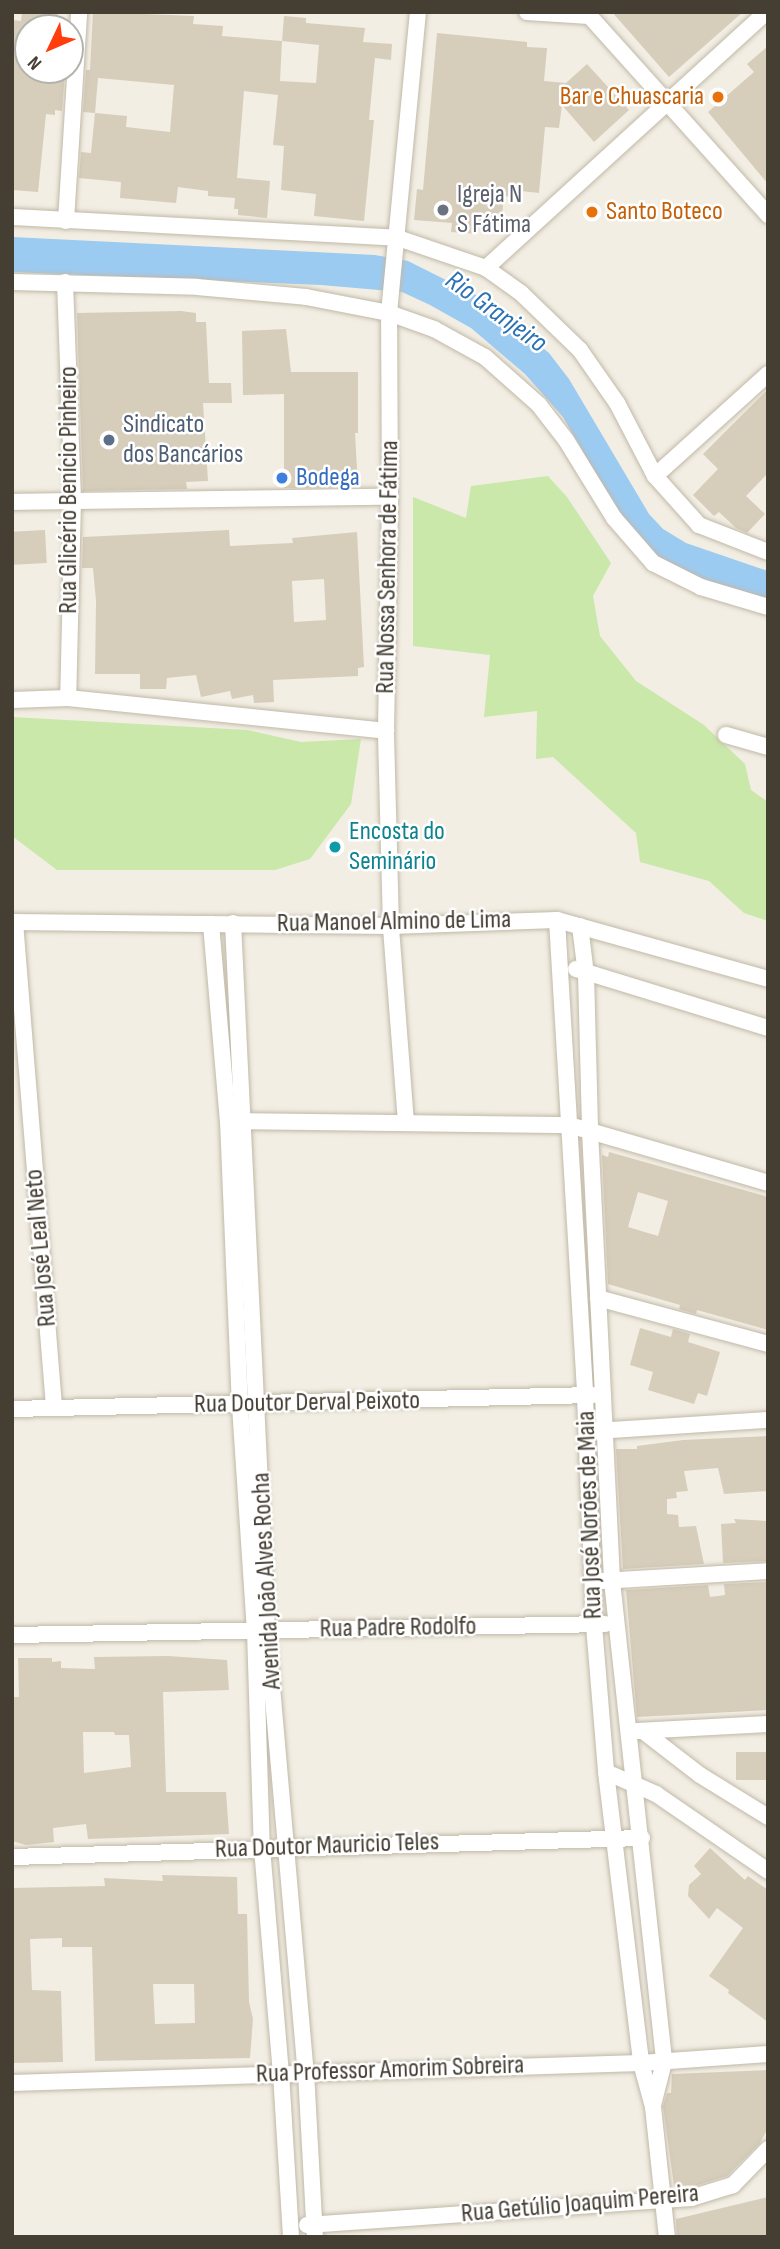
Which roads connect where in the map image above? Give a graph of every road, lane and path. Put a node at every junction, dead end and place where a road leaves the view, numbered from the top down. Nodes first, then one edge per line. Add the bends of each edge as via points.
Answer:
1 (79, 12) edge
2 (418, 12) edge
3 (527, 12) edge
4 (766, 12) edge
5 (587, 14) edge
6 (667, 101) junction
7 (768, 215) edge
8 (12, 217) edge
9 (66, 221) junction
10 (397, 244) junction
11 (486, 268) junction
12 (12, 282) edge
13 (65, 282) junction
14 (390, 307) junction
15 (768, 373) edge
16 (655, 476) junction
17 (390, 497) junction
18 (73, 500) junction
19 (12, 502) edge
20 (768, 552) edge
21 (768, 607) edge
22 (68, 698) junction
23 (12, 700) edge
24 (386, 731) junction
25 (726, 735) dead end
26 (768, 747) edge
27 (557, 920) junction
28 (14, 922) edge
29 (233, 923) junction
30 (211, 924) junction
31 (391, 926) junction
32 (580, 926) junction
33 (560, 960) junction
34 (586, 974) junction
35 (768, 979) edge
36 (768, 1028) edge
37 (228, 1121) junction
38 (245, 1121) junction
39 (406, 1123) junction
40 (569, 1125) junction
41 (590, 1130) junction
42 (768, 1183) edge
43 (232, 1226) junction
44 (250, 1227) junction
45 (598, 1298) junction
46 (236, 1312) junction
47 (253, 1315) junction
48 (768, 1344) edge
49 (602, 1394) junction
50 (585, 1397) junction
51 (257, 1405) junction
52 (240, 1406) junction
53 (54, 1407) junction
54 (12, 1409) edge
55 (768, 1420) edge
56 (604, 1431) junction
57 (585, 1432) junction
58 (768, 1571) edge
59 (592, 1581) junction
60 (612, 1581) junction
61 (616, 1624) junction
62 (594, 1625) junction
63 (261, 1631) junction
64 (12, 1635) edge
65 (768, 1724) edge
66 (635, 1731) junction
67 (258, 1744) junction
68 (279, 1746) junction
69 (606, 1772) junction
70 (634, 1782) junction
71 (768, 1817) edge
72 (642, 1838) junction
73 (613, 1839) junction
74 (286, 1847) junction
75 (262, 1848) junction
76 (12, 1857) edge
77 (768, 1871) edge
78 (271, 1945) junction
79 (295, 1946) junction
80 (768, 2054) edge
81 (664, 2062) junction
82 (641, 2063) junction
83 (306, 2072) junction
84 (281, 2073) junction
85 (12, 2082) edge
86 (653, 2107) junction
87 (768, 2149) edge
88 (664, 2198) junction
89 (315, 2231) edge
90 (291, 2232) edge
91 (667, 2237) edge

1 - 9 street
2 - 10 street, Rua Nossa Senhora de Fátima
3 - 5 street
4 - 6 street
5 - 6 street
6 - 7 street
6 - 11 street
8 - 9 street
9 - 10 street
10 - 11 street
10 - 14 street, Rua Nossa Senhora de Fátima
11 - 16 street via 530,301 587,359 617,403
12 - 13 street
13 - 14 street via 197,287
13 - 18 street, Rua Glicério Benício Pinheiro
14 - 17 street, Rua Nossa Senhora de Fátima
14 - 21 street via 485,357 539,405 614,518 653,563 701,587
15 - 16 street
16 - 20 street via 699,525
17 - 18 street
17 - 24 street, Rua Nossa Senhora de Fátima
18 - 19 street
18 - 22 street, Rua Glicério Benício Pinheiro
22 - 23 street
22 - 24 street
24 - 31 street, Rua Nossa Senhora de Fátima
25 - 26 street
27 - 31 street, Rua Manoel Almino de Lima
27 - 32 street, Rua Manoel Almino de Lima
27 - 33 street, Rua José Norões de Maia
28 - 30 street, Rua Manoel Almino de Lima
28 - 53 street, Rua José Leal Neto
29 - 30 street, Rua Manoel Almino de Lima
29 - 31 street, Rua Manoel Almino de Lima
29 - 38 street, Avenida João Alves Rocha
30 - 37 street, Avenida João Alves Rocha
31 - 39 street, Rua Nossa Senhora de Fátima
32 - 34 street, Rua José Norões de Maia
32 - 35 street, Rua Manoel Almino de Lima
33 - 34 street
33 - 40 street, Rua José Norões de Maia
34 - 36 street
34 - 41 street, Rua José Norões de Maia
37 - 38 street
37 - 43 street, Avenida João Alves Rocha
38 - 39 street
38 - 44 street, Avenida João Alves Rocha
39 - 40 street
40 - 41 street
40 - 50 street, Rua José Norões de Maia
41 - 42 street
41 - 45 street, Rua José Norões de Maia
43 - 44 street
43 - 46 street, Avenida João Alves Rocha
44 - 47 street, Avenida João Alves Rocha
45 - 48 street
45 - 49 street, Rua José Norões de Maia
46 - 47 street
46 - 52 street, Avenida João Alves Rocha
47 - 51 street, Avenida João Alves Rocha
49 - 50 street, Rua Doutor Derval Peixoto
49 - 56 street, Rua José Norões de Maia
50 - 51 street, Rua Doutor Derval Peixoto
50 - 57 street, Rua José Norões de Maia
51 - 52 street, Rua Doutor Derval Peixoto
51 - 63 street, Avenida João Alves Rocha
52 - 53 street, Rua Doutor Derval Peixoto
52 - 63 street, Avenida João Alves Rocha
53 - 54 street, Rua Doutor Derval Peixoto
55 - 56 street
56 - 57 street
56 - 60 street, Rua José Norões de Maia
57 - 59 street, Rua José Norões de Maia
58 - 60 street
59 - 60 street
59 - 62 street, Rua José Norões de Maia
60 - 61 street, Rua José Norões de Maia
61 - 62 street, Rua Padre Rodolfo
61 - 66 street, Rua José Norões de Maia
62 - 63 street, Rua Padre Rodolfo
62 - 69 street, Rua José Norões de Maia
63 - 64 street, Rua Padre Rodolfo
63 - 67 street, Avenida João Alves Rocha
63 - 68 street, Avenida João Alves Rocha
65 - 66 street
66 - 70 street, Rua José Norões de Maia
66 - 71 street
67 - 68 street
67 - 75 street, Avenida João Alves Rocha
68 - 74 street, Avenida João Alves Rocha
69 - 70 street
69 - 73 street, Rua José Norões de Maia
70 - 72 street, Rua José Norões de Maia
70 - 77 street
72 - 73 street, Rua Doutor Mauricio Teles
72 - 81 street, Rua José Norões de Maia
73 - 74 street, Rua Doutor Mauricio Teles
73 - 82 street, Rua José Norões de Maia
74 - 75 street, Rua Doutor Mauricio Teles
74 - 79 street, Avenida João Alves Rocha
75 - 76 street, Rua Doutor Mauricio Teles
75 - 78 street, Avenida João Alves Rocha
78 - 79 street
78 - 84 street, Avenida João Alves Rocha
79 - 83 street, Avenida João Alves Rocha
80 - 81 street, Rua Professor Amorim Sobreira
81 - 82 street, Rua Professor Amorim Sobreira
81 - 86 street, Rua José Norões de Maia
82 - 83 street, Rua Professor Amorim Sobreira
82 - 86 street, Rua José Norões de Maia
83 - 84 street, Rua Professor Amorim Sobreira
83 - 89 street, Avenida João Alves Rocha
84 - 85 street, Rua Professor Amorim Sobreira
84 - 90 street, Avenida João Alves Rocha
86 - 88 street, Rua José Norões de Maia
87 - 88 street, Rua Getúlio Joaquim Pereira via 733,2185 691,2198
88 - 89 street, Rua Getúlio Joaquim Pereira
88 - 91 street, Rua José Norões de Maia
89 - 90 street, Rua Getúlio Joaquim Pereira

